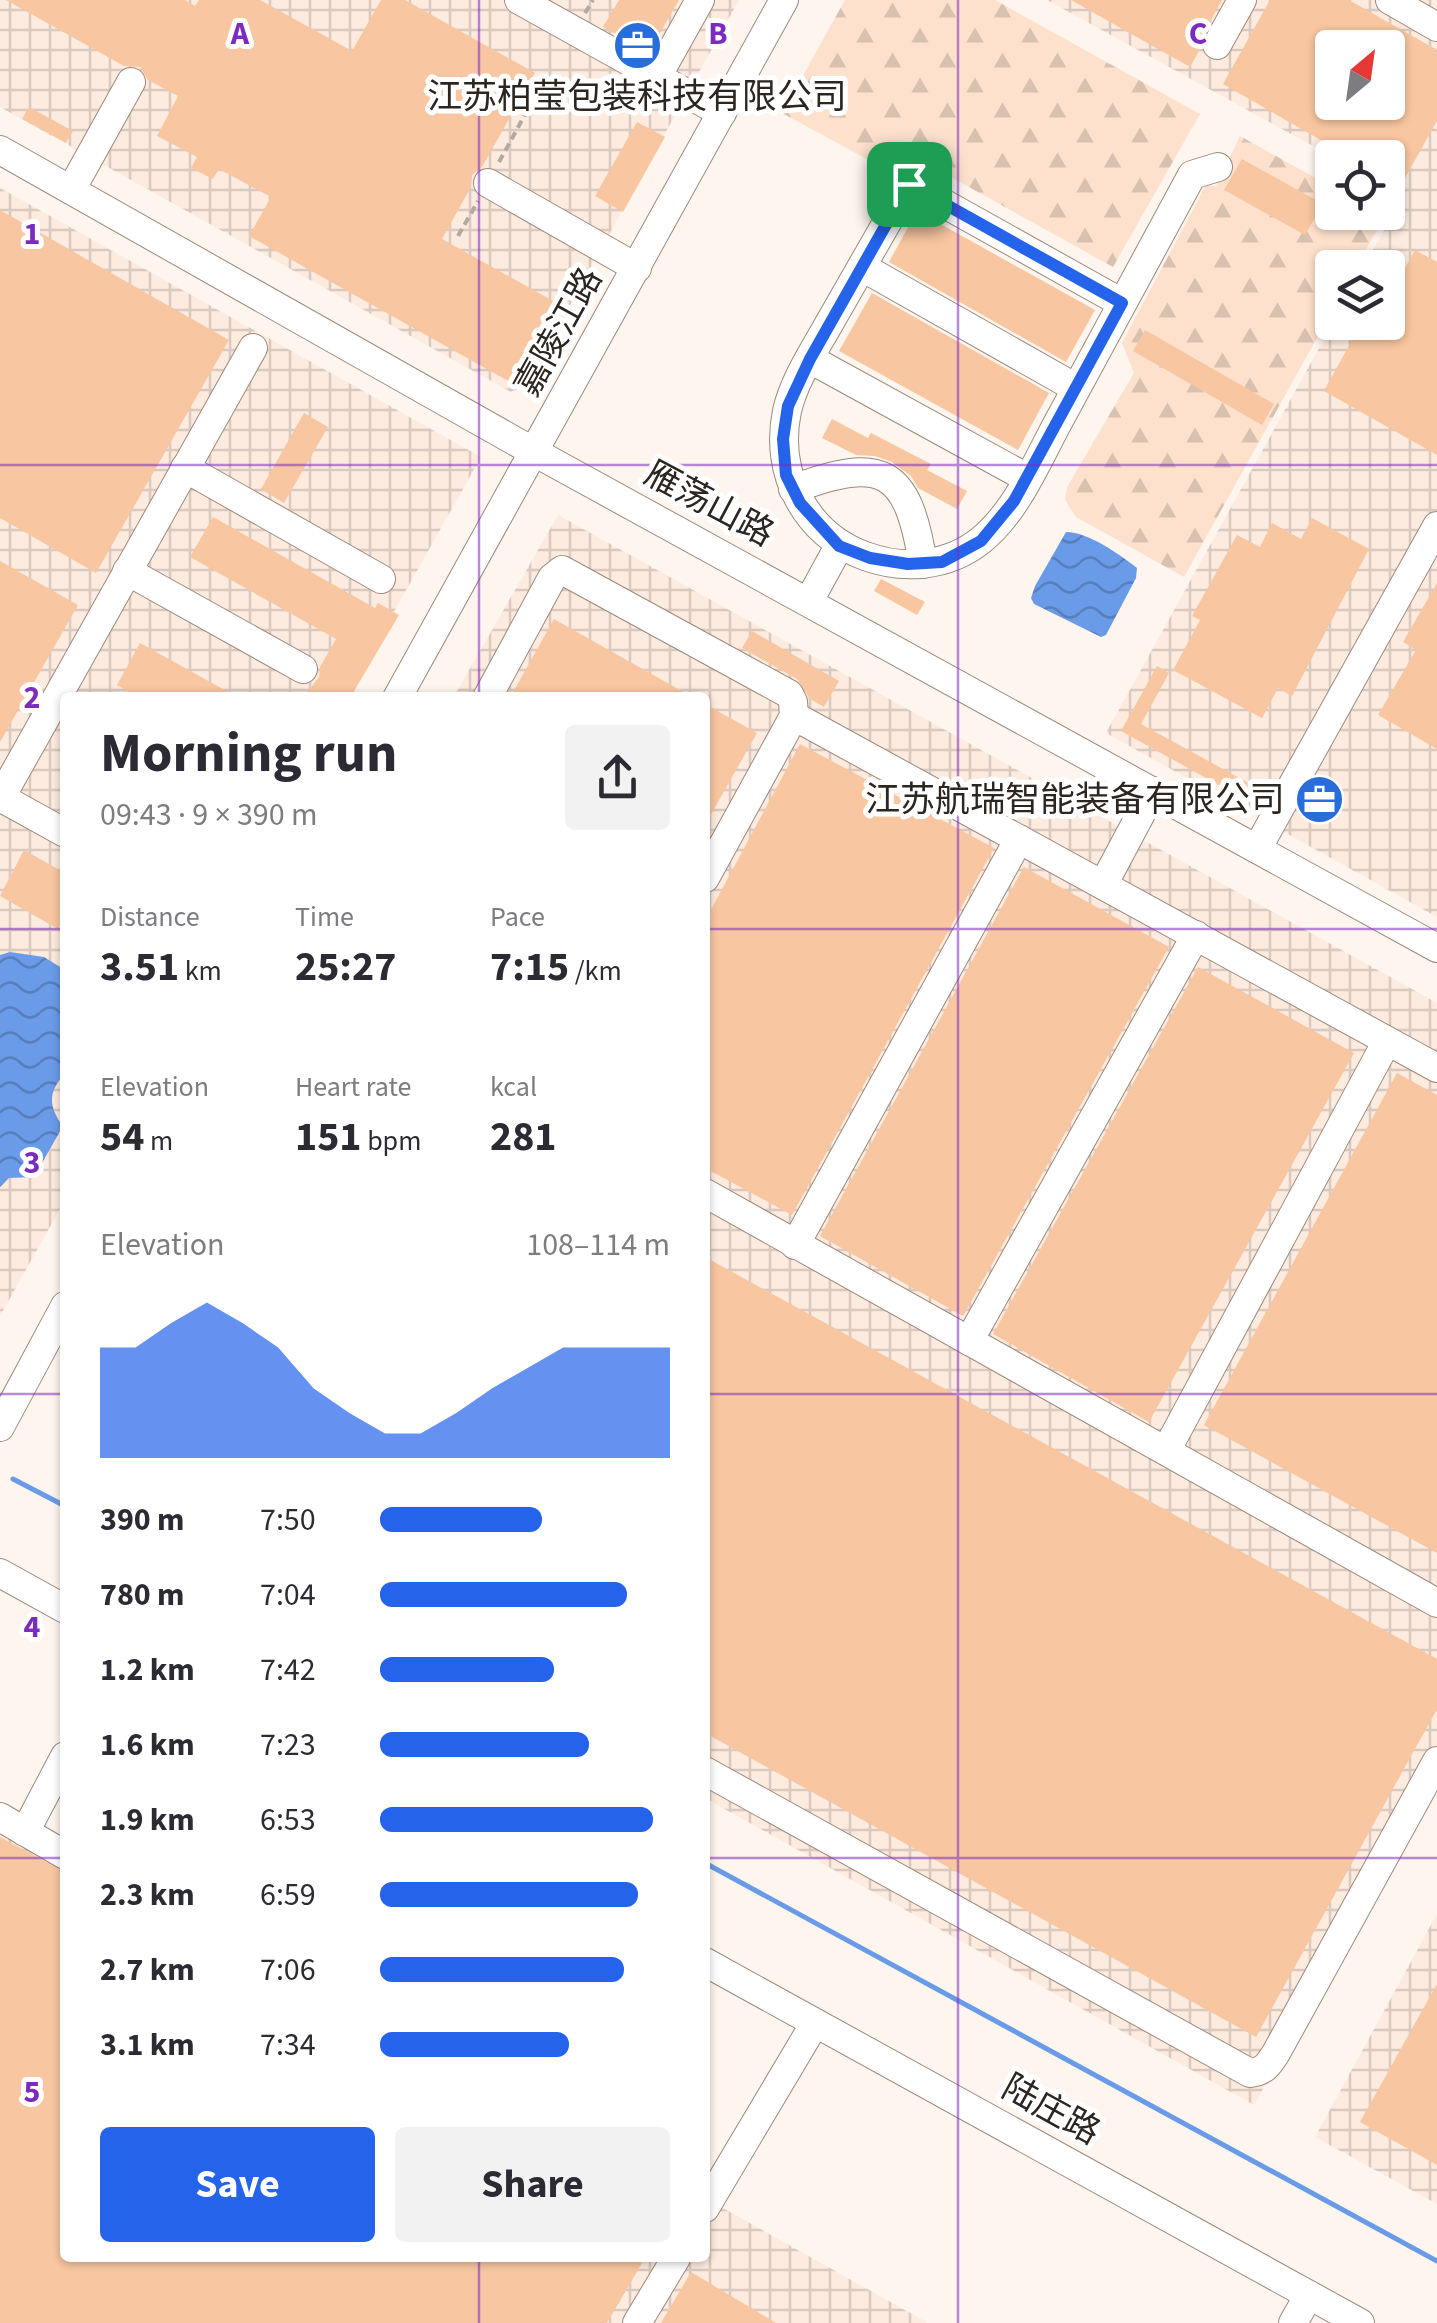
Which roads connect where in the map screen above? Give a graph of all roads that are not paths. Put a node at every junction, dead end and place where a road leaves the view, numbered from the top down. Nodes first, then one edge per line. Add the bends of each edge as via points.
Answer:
1 (519, 0) edge
2 (700, 0) edge
3 (784, 0) edge
4 (1242, 0) edge
5 (1390, 0) edge
6 (1437, 27) edge
7 (1218, 45) dead end
8 (657, 77) junction
9 (131, 82) dead end
10 (722, 113) junction
11 (0, 150) edge
12 (1218, 166) dead end
13 (488, 183) dead end
14 (71, 190) junction
15 (862, 267) junction
16 (637, 268) junction
17 (1122, 303) junction
18 (252, 348) dead end
19 (810, 359) junction
20 (1076, 388) junction
21 (536, 453) junction
22 (185, 468) junction
23 (1027, 478) junction
24 (794, 490) junction
25 (1437, 526) edge
26 (839, 546) junction
27 (923, 564) junction
28 (128, 571) junction
29 (381, 579) dead end
30 (809, 601) junction
31 (303, 669) dead end
32 (401, 692) edge
33 (490, 692) edge
34 (794, 716) junction
35 (1153, 791) junction
36 (0, 797) edge
37 (60, 830) edge
38 (1019, 839) junction
39 (1257, 849) junction
40 (710, 869) edge
41 (1103, 885) junction
42 (1196, 935) junction
43 (1437, 948) edge
44 (1388, 1041) junction
45 (1437, 1068) edge
46 (710, 1196) edge
47 (795, 1245) junction
48 (60, 1315) edge
49 (970, 1341) junction
50 (0, 1428) edge
51 (1166, 1450) junction
52 (0, 1573) edge
53 (1437, 1603) edge
54 (60, 1606) edge
55 (1437, 1761) edge
56 (60, 1766) edge
57 (710, 1774) edge
58 (0, 1817) edge
59 (26, 1832) junction
60 (60, 1852) edge
61 (710, 1965) edge
62 (815, 2023) junction
63 (710, 2200) edge
64 (674, 2262) edge
65 (1309, 2295) junction
66 (637, 2323) edge
67 (1294, 2323) edge
68 (1360, 2323) edge

1 - 8 street
2 - 8 street
3 - 10 street, 嘉陵江路
4 - 7 street
5 - 6 street
8 - 10 street
9 - 14 street
10 - 16 street, 嘉陵江路
11 - 14 street, 雁荡山路
12 - 17 street via 1192,175
13 - 16 street
14 - 21 street, 雁荡山路
15 - 17 street via 909,184
15 - 19 street
15 - 20 street
16 - 21 street, 嘉陵江路
17 - 20 street
18 - 22 street
19 - 23 street
19 - 24 street via 788,406 783,439
20 - 23 street
21 - 30 street, 雁荡山路
21 - 32 street, 嘉陵江路
22 - 28 street
22 - 29 street
23 - 27 street via 981,541 942,562
24 - 26 street
24 - 27 street via 865,471 899,487 912,509
25 - 39 street
26 - 27 street via 870,558
26 - 30 street
28 - 31 street
28 - 36 street
30 - 35 street, 雁荡山路
33 - 34 street via 562,570 789,694
34 - 38 street
34 - 40 street
35 - 39 street, 雁荡山路
35 - 41 street
36 - 37 street
38 - 41 street
38 - 47 street
39 - 43 street, 雁荡山路
41 - 42 street
42 - 44 street
42 - 49 street
44 - 45 street
44 - 51 street
46 - 47 street
47 - 49 street
48 - 50 street
49 - 51 street
51 - 53 street
52 - 54 street
55 - 57 street via 1276,2053 1258,2073
56 - 59 street
58 - 59 street
59 - 60 street
61 - 62 street, 陆庄路
62 - 63 street
62 - 65 street, 陆庄路
64 - 66 street
65 - 67 street
65 - 68 street, 陆庄路

